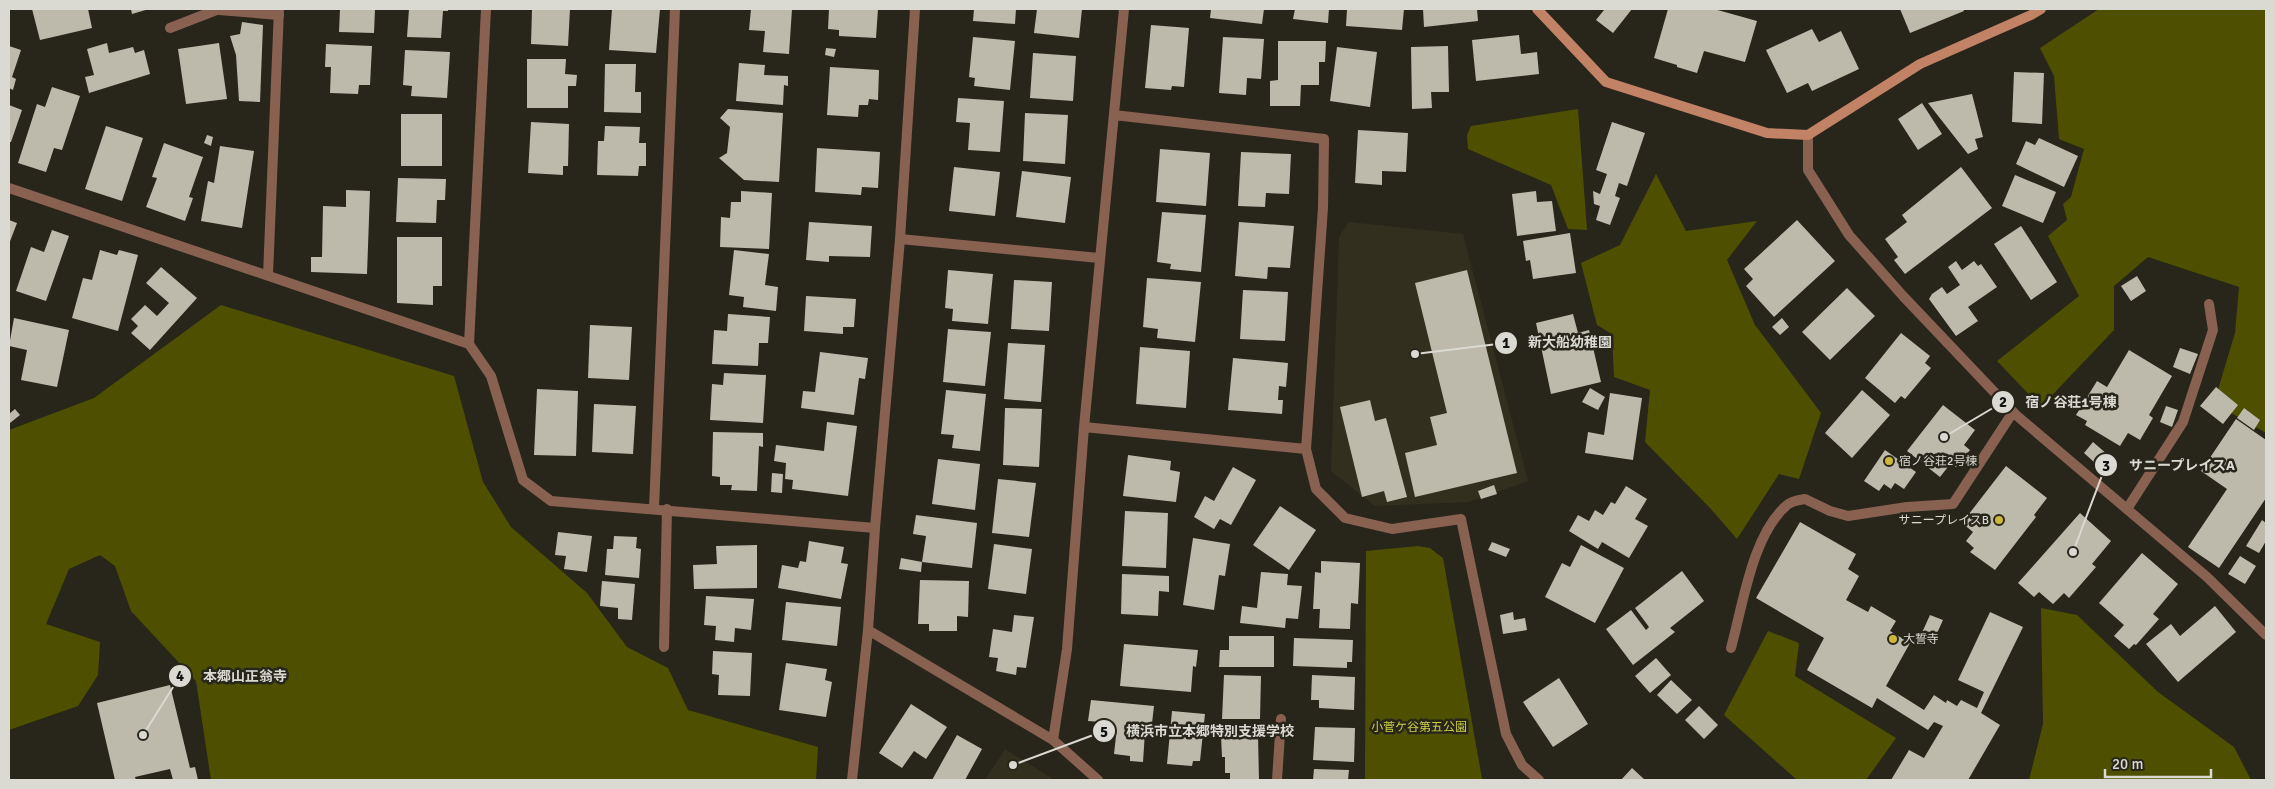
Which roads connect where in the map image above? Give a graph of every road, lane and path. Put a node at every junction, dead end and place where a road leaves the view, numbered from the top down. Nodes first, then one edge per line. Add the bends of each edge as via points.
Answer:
1 (219, 9) edge
2 (486, 9) edge
3 (675, 9) edge
4 (915, 9) edge
5 (1124, 9) edge
6 (1537, 9) edge
7 (2041, 9) edge
8 (279, 12) edge
9 (170, 28) dead end
10 (1114, 115) junction
11 (1808, 135) junction
12 (9, 188) edge
13 (900, 239) junction
14 (1099, 258) junction
15 (268, 276) junction
16 (2209, 304) dead end
17 (469, 344) junction
18 (2013, 412) junction
19 (1084, 427) junction
20 (1306, 449) junction
21 (654, 508) junction
22 (667, 509) junction
23 (2127, 509) junction
24 (875, 528) junction
25 (868, 630) junction
26 (2266, 635) edge
27 (664, 647) dead end
28 (1731, 648) dead end
29 (1281, 719) dead end
30 (1053, 740) junction
31 (852, 780) edge
32 (1098, 780) edge
33 (1277, 780) edge
34 (1540, 780) edge

1 - 8 street
1 - 9 street
2 - 17 street
3 - 21 street
4 - 13 street
5 - 10 street
6 - 11 street via 1606,82 1767,133
7 - 11 street via 1920,64
8 - 15 street
10 - 14 street
10 - 20 street via 1324,139
11 - 18 street via 1808,170 1849,235
12 - 15 street
13 - 14 street
13 - 24 street
14 - 19 street
15 - 17 street
16 - 23 street via 2213,330 2183,422
17 - 21 street via 491,376 523,480 551,501
18 - 23 street
18 - 28 street via 1953,504 1848,516 1805,499 1788,503 1769,526 1755,558
19 - 20 street
19 - 30 street via 1067,649
20 - 34 street via 1316,489 1345,518 1392,529 1461,519 1506,734 1522,765
21 - 22 street
22 - 24 street
22 - 27 street
23 - 26 street via 2208,578
24 - 25 street
25 - 30 street
25 - 31 street
29 - 33 street
30 - 32 street

